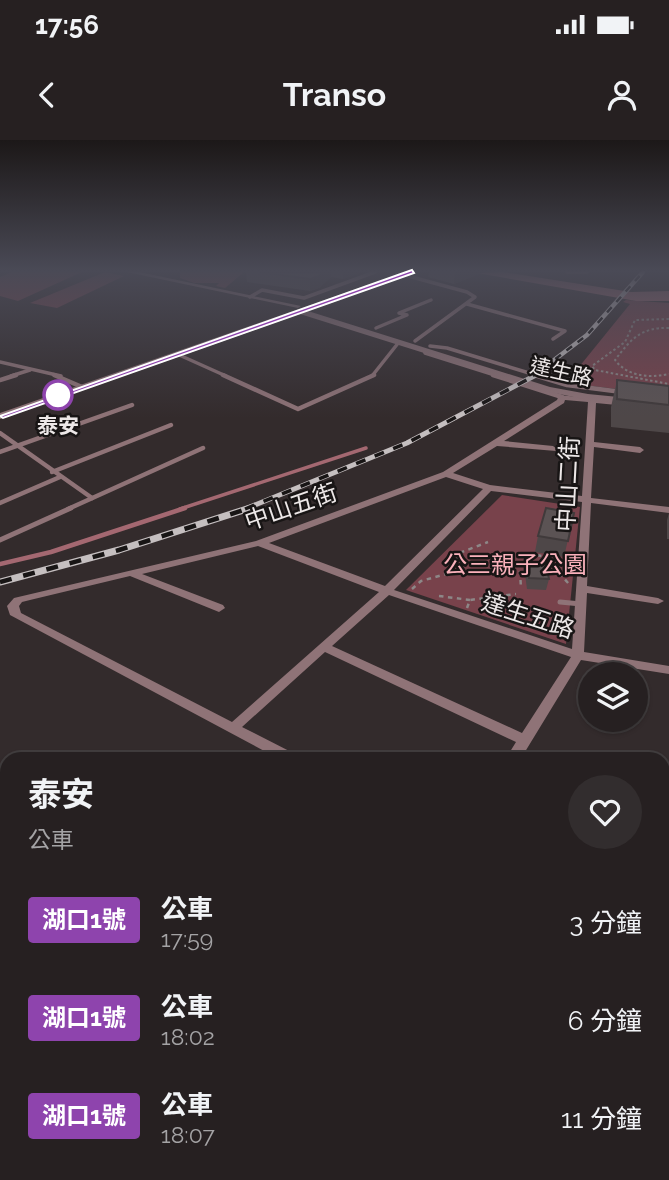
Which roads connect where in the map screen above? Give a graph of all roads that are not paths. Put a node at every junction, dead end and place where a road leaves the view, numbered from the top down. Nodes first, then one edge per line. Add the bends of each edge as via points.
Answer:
1 (265, 321) edge
2 (334, 321) edge
3 (353, 321) edge
4 (394, 321) edge
5 (444, 321) edge
6 (527, 321) edge
7 (376, 328) junction
8 (553, 339) dead end
9 (415, 341) junction
10 (400, 342) junction
11 (188, 347) junction
12 (427, 348) junction
13 (177, 354) junction
14 (0, 362) edge
15 (32, 369) junction
16 (0, 380) edge
17 (77, 385) junction
18 (630, 393) edge
19 (562, 397) junction
20 (592, 401) junction
21 (132, 404) dead end
22 (669, 405) edge
23 (0, 410) edge
24 (0, 415) edge
25 (171, 425) dead end
26 (0, 433) edge
27 (496, 443) junction
28 (592, 444) junction
29 (18, 446) junction
30 (203, 448) dead end
31 (553, 449) dead end
32 (640, 450) dead end
33 (0, 452) edge
34 (52, 472) junction
35 (446, 474) junction
36 (60, 477) junction
37 (489, 488) junction
38 (92, 498) junction
39 (588, 500) junction
40 (0, 503) edge
41 (669, 510) edge
42 (0, 540) edge
43 (258, 543) junction
44 (131, 573) junction
45 (582, 589) junction
46 (387, 591) junction
47 (658, 601) dead end
48 (560, 602) dead end
49 (581, 604) junction
50 (219, 608) dead end
51 (324, 647) junction
52 (578, 655) junction
53 (669, 670) edge
54 (233, 728) junction
55 (524, 740) junction
56 (279, 752) edge
57 (517, 752) edge

1 - 11 street
2 - 10 street, 達生路
3 - 7 street, 達生路
4 - 7 lane
5 - 9 lane
6 - 8 lane via 565,331
7 - 9 street, 達生路
9 - 12 street, 達生路
10 - 12 street, 達生路
10 - 13 lane via 372,377 299,409
11 - 13 street
11 - 17 street
12 - 18 lane via 447,348 568,385
12 - 19 lane via 425,353
12 - 22 street, 達生路 via 548,390
13 - 17 street
14 - 15 lane
15 - 16 lane
15 - 17 lane
17 - 23 street
17 - 24 street
19 - 20 street, 達生路
19 - 27 street, 中山五街
20 - 22 street, 達生路
20 - 28 street, 中山二街
21 - 29 lane
25 - 34 lane
26 - 29 lane
27 - 31 street
27 - 35 street, 中山五街
28 - 32 street
28 - 39 street, 中山二街
29 - 33 lane
29 - 34 lane
30 - 38 lane
34 - 36 lane
35 - 37 street
35 - 43 street, 中山五街
36 - 38 lane
36 - 40 lane
37 - 39 street
37 - 46 street
38 - 42 lane
39 - 41 street
39 - 45 street, 中山二街
43 - 44 street, 中山五街
43 - 46 street, 達生五路
44 - 50 street
44 - 54 street, 中山五街 via 27,597 13,606 16,615
45 - 47 street
45 - 49 street, 中山二街
46 - 51 street
46 - 52 street, 達生五路
48 - 49 lane
49 - 52 street, 中山二街
51 - 54 street
51 - 55 street
52 - 53 street, 達生五路
52 - 55 street, 中山二街
54 - 56 street
55 - 57 street, 中山二街

